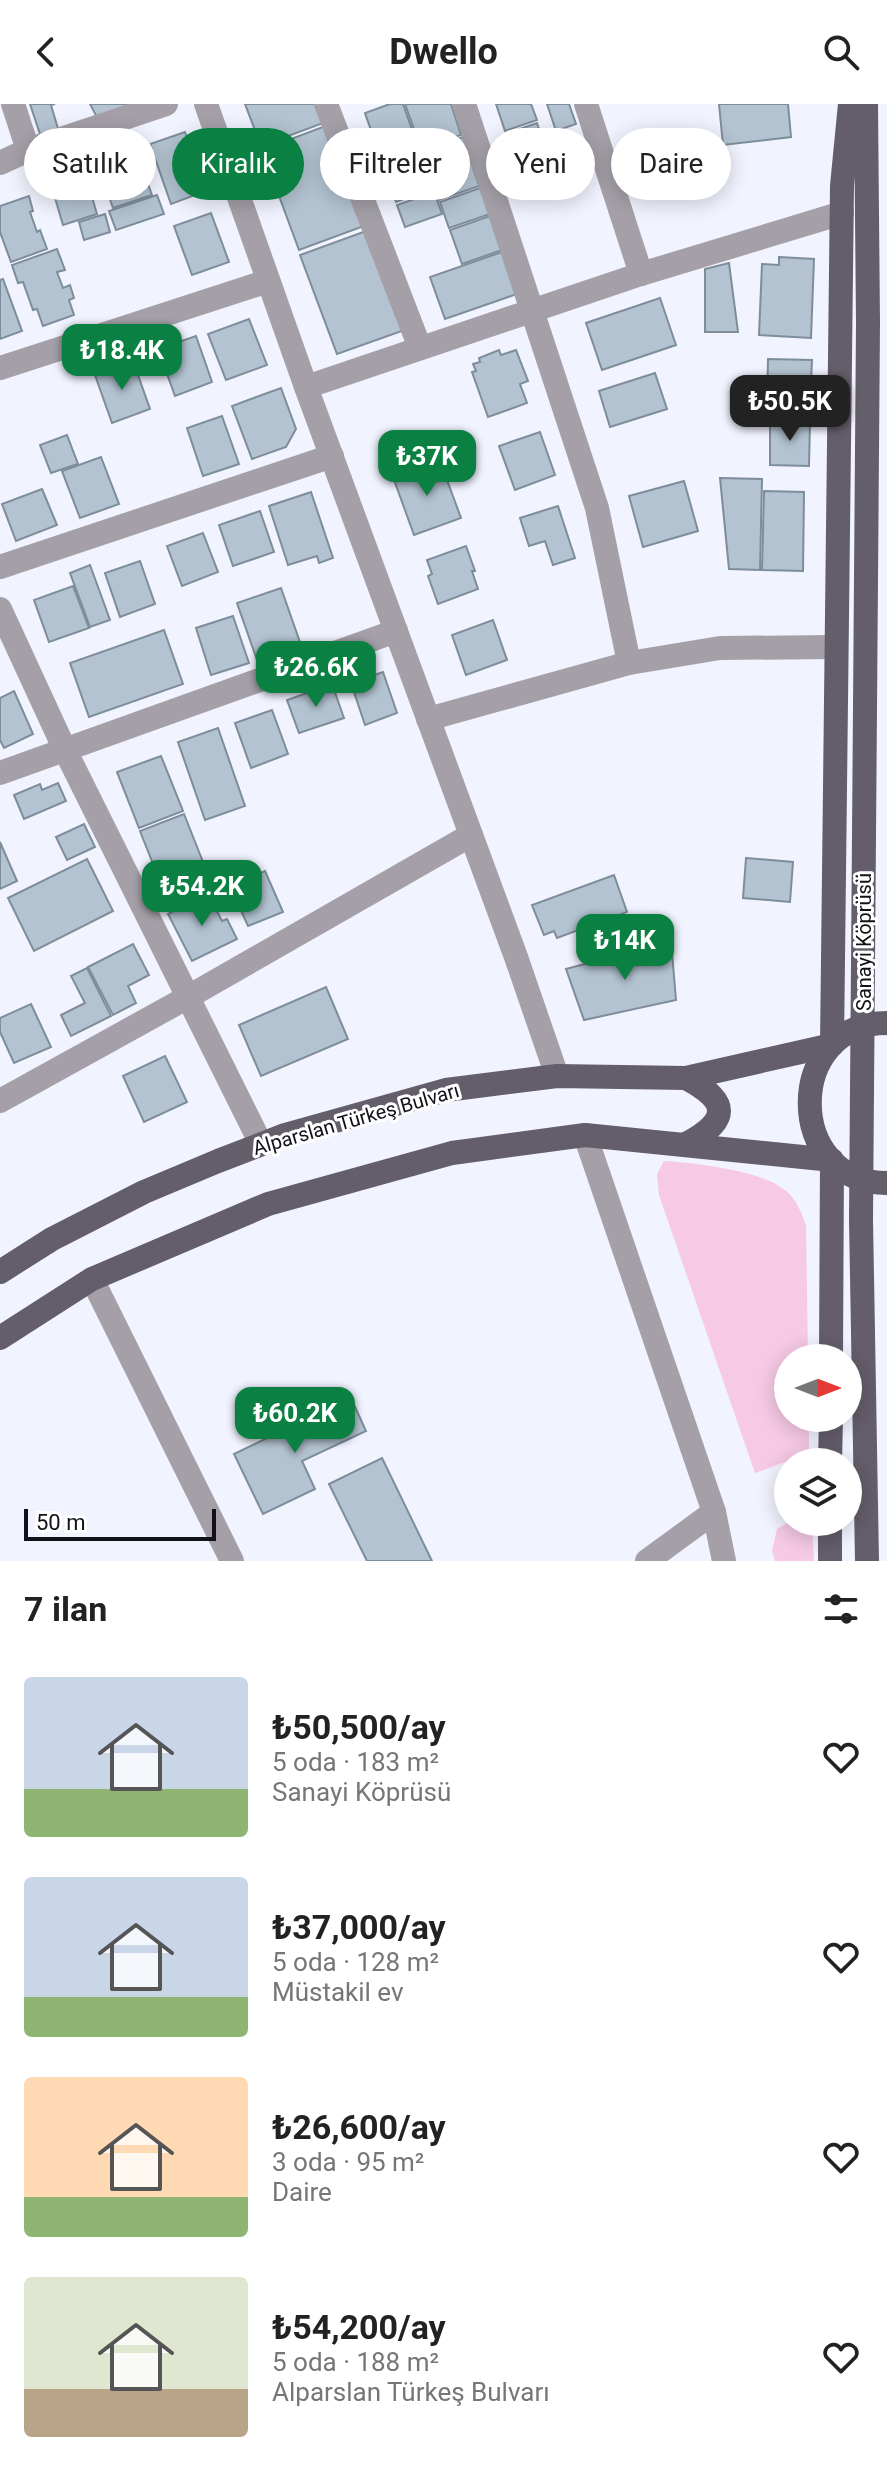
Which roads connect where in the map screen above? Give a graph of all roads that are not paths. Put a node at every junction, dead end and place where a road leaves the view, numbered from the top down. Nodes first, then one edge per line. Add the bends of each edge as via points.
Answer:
1 (13, 104) edge
2 (166, 104) edge
3 (206, 104) edge
4 (326, 104) edge
5 (464, 104) edge
6 (586, 104) edge
7 (850, 104) edge
8 (866, 104) edge
9 (94, 128) edge
10 (24, 138) edge
11 (24, 152) edge
12 (0, 163) edge
13 (842, 213) junction
14 (641, 274) junction
15 (268, 281) junction
16 (533, 310) junction
17 (420, 348) junction
18 (0, 368) edge
19 (306, 387) junction
20 (332, 456) junction
21 (0, 567) edge
22 (0, 609) edge
23 (396, 631) junction
24 (836, 647) junction
25 (629, 663) junction
26 (428, 719) junction
27 (65, 750) junction
28 (0, 773) edge
29 (471, 835) junction
30 (188, 997) junction
31 (887, 1023) edge
32 (832, 1045) junction
33 (557, 1076) junction
34 (686, 1078) junction
35 (0, 1101) edge
36 (585, 1135) junction
37 (261, 1144) junction
38 (686, 1144) junction
39 (832, 1160) junction
40 (887, 1183) edge
41 (0, 1272) edge
42 (92, 1279) junction
43 (0, 1338) edge
44 (831, 1344) edge
45 (714, 1512) junction
46 (830, 1536) edge
47 (232, 1561) edge
48 (647, 1561) edge
49 (724, 1561) edge
50 (830, 1561) edge
51 (867, 1561) edge

1 - 10 street
2 - 9 street
3 - 15 street
4 - 17 street
5 - 16 street
6 - 14 street
7 - 13 main road
8 - 51 main road, Sanayi Köprüsü, bridge via 861,1219
11 - 12 street
13 - 14 street
13 - 24 main road
14 - 16 street
15 - 18 street
15 - 19 street
16 - 17 street
16 - 25 street via 597,508
17 - 19 street
19 - 20 street
20 - 21 street
20 - 23 street
22 - 27 street
23 - 26 street
23 - 27 street
24 - 25 street via 720,648
24 - 32 main road
25 - 26 street
26 - 29 street
27 - 28 street
27 - 30 street
29 - 30 street
29 - 33 street
30 - 35 street
30 - 37 street
31 - 32 main road, Alparslan Türkeş Bulvarı via 853,1031
32 - 34 main road, Alparslan Türkeş Bulvarı
32 - 39 main road via 809,1090 817,1140
33 - 34 main road, Alparslan Türkeş Bulvarı
33 - 37 main road, Alparslan Türkeş Bulvarı via 446,1090
34 - 38 main road via 707,1089 720,1111 717,1123
36 - 38 main road
36 - 42 main road via 452,1153 268,1204
36 - 45 street
37 - 41 main road, Alparslan Türkeş Bulvarı via 144,1192
38 - 39 main road
39 - 40 main road via 852,1175
39 - 44 main road
42 - 43 main road
42 - 47 street
45 - 48 street
45 - 49 street
46 - 50 main road

